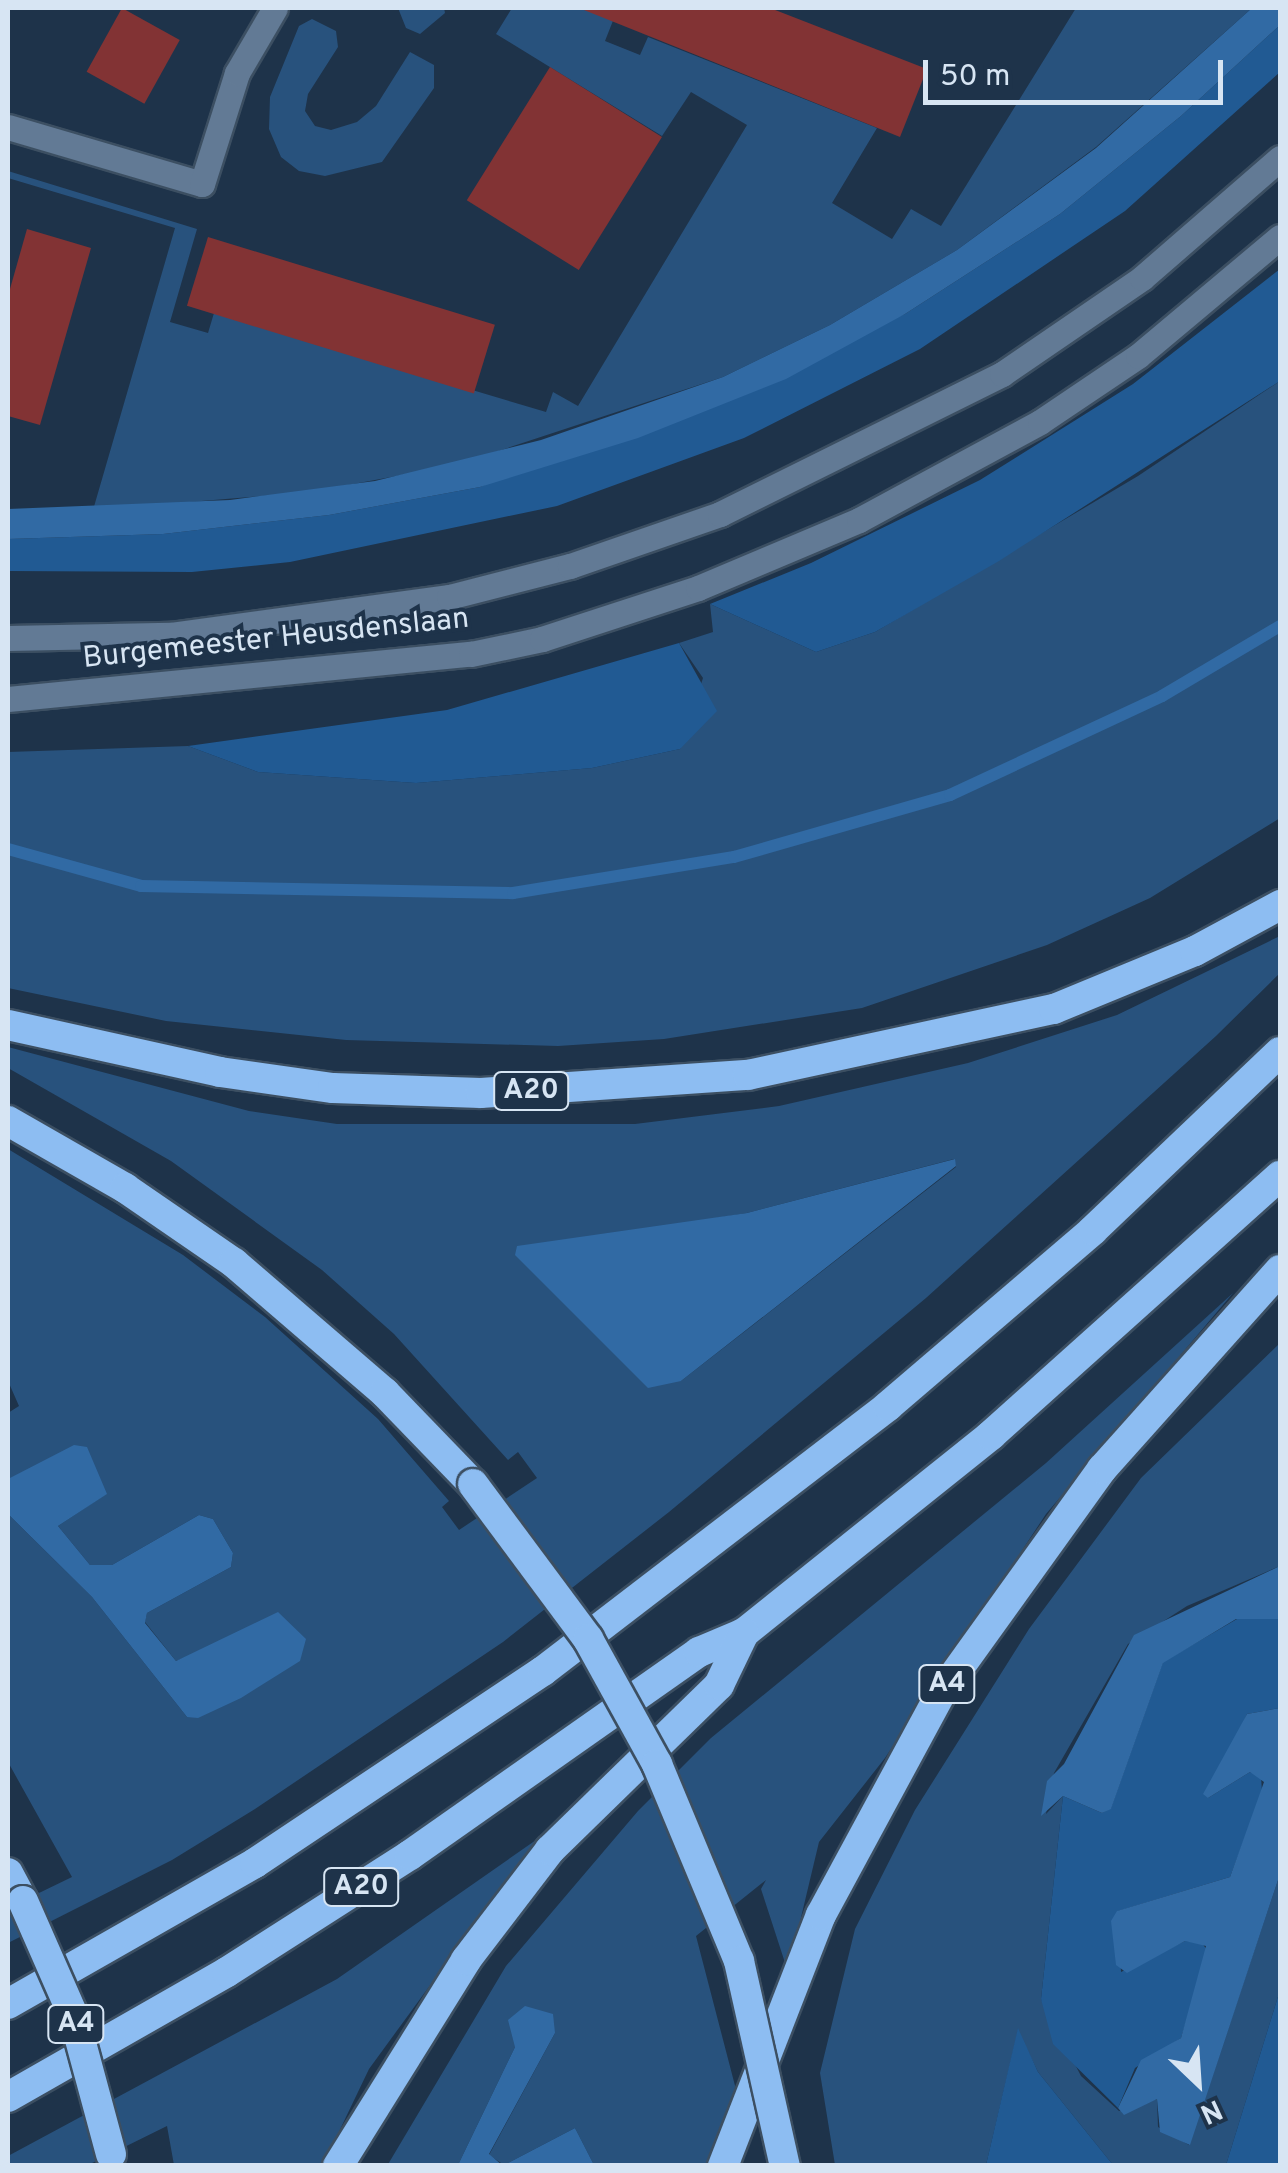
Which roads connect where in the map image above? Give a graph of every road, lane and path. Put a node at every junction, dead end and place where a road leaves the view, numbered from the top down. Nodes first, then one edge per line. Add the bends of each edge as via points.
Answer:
1 (275, 8) edge
2 (8, 126) edge
3 (1280, 158) edge
4 (1280, 237) edge
5 (8, 638) edge
6 (8, 699) edge
7 (1280, 905) edge
8 (8, 1024) edge
9 (1280, 1052) edge
10 (8, 1121) edge
11 (1280, 1176) edge
12 (1280, 1270) edge
13 (744, 1632) junction
14 (8, 1873) edge
15 (8, 2004) edge
16 (8, 2097) edge
17 (112, 2160) edge
18 (338, 2166) edge
19 (722, 2166) edge
20 (785, 2166) edge

1 - 2 main road via 237,73 202,184
3 - 5 main road, Burgemeester Heusdenslaan via 1142,278 1002,374 800,480 704,520 570,566 431,600 171,635
4 - 6 main road, Burgemeester Heusdenslaan via 1138,356 1040,422 859,520 698,588 542,639 471,654
7 - 8 highway, A20 via 1195,951 1054,1010 730,1076 481,1093 333,1088 220,1072
9 - 15 highway, A20 via 1092,1230 916,1382 572,1649 255,1863
10 - 20 highway, bridge via 125,1188 304,1318 473,1484 588,1639 657,1764 739,1962
11 - 13 highway, A20 via 991,1435
12 - 19 highway, A4 via 1102,1469 941,1693 821,1915
13 - 16 highway, A20 via 699,1652 426,1845 228,1972
13 - 18 highway via 719,1685 550,1850 466,1960
14 - 17 highway, A4, bridge via 74,2017

